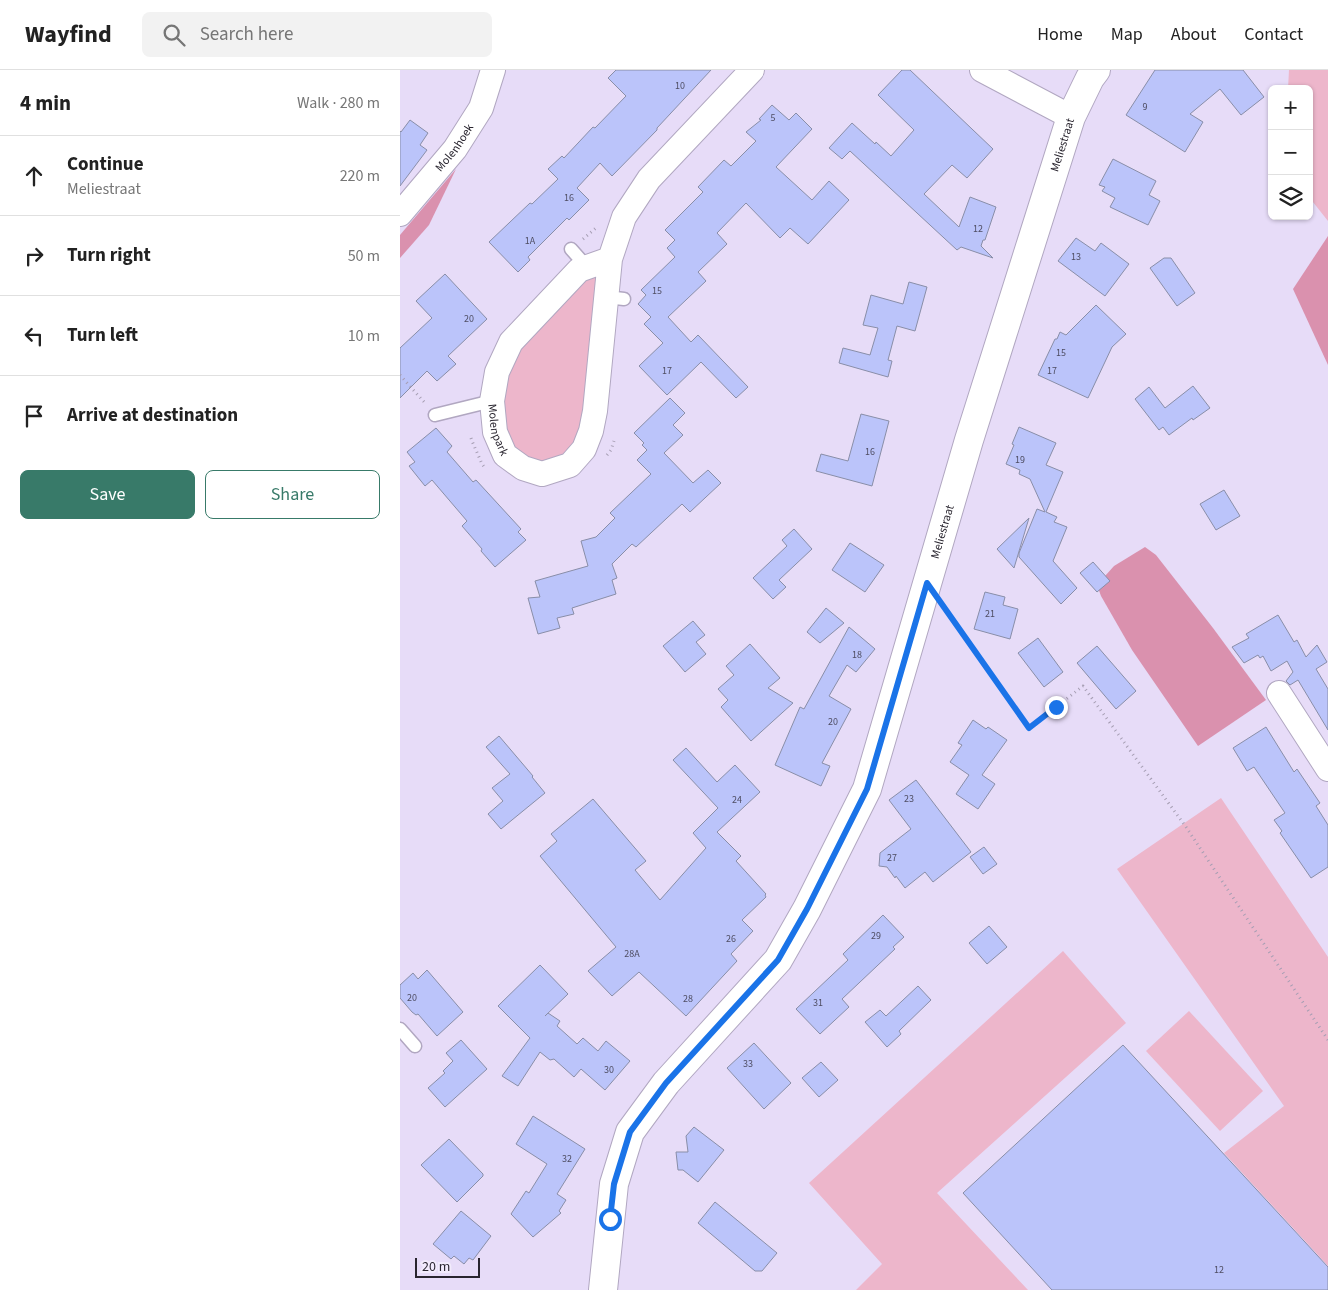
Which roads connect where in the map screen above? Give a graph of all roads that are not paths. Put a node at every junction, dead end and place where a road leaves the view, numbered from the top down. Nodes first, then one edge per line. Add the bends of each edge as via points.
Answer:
1 (493, 70) edge
2 (752, 70) edge
3 (982, 70) edge
4 (1096, 70) edge
5 (1071, 117) junction
6 (400, 214) edge
7 (610, 258) junction
8 (492, 401) junction
9 (435, 415) road end
10 (1279, 693) dead end
11 (1320, 743) edge
12 (1328, 769) edge
13 (400, 1029) edge
14 (415, 1046) dead end
15 (603, 1290) edge

1 - 6 street, Molenhoek via 481,108 455,149
2 - 7 street, Molenpark via 649,179 624,216
3 - 5 street
4 - 5 street, Meliestraat
5 - 15 street, Meliestraat via 969,440 867,789 778,960 666,1083 630,1132 614,1184
7 - 8 street, Molenpark via 579,258 579,270 512,342 497,372
7 - 8 street, Molenpark via 615,298 592,431 584,449 570,465 542,474 522,468 505,455 495,432
8 - 9 lane
10 - 11 street
11 - 12 street
13 - 14 lane

